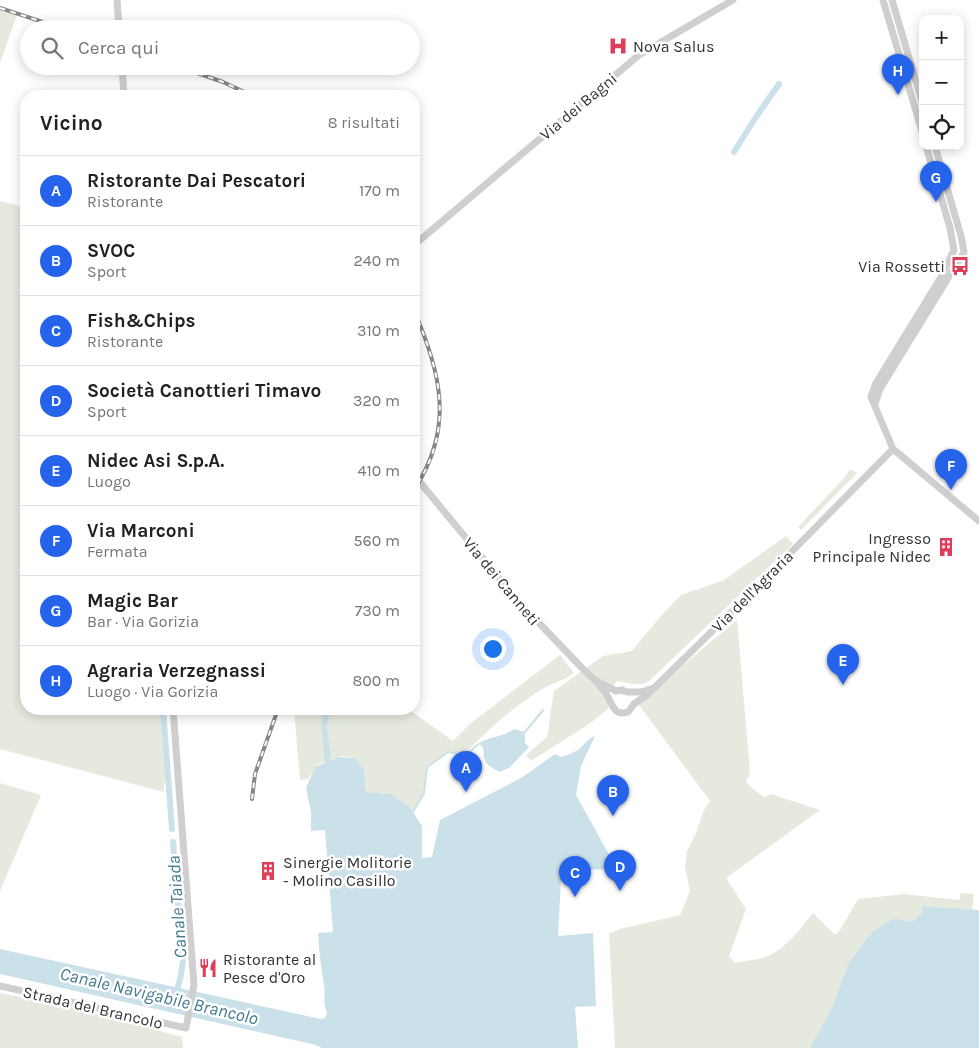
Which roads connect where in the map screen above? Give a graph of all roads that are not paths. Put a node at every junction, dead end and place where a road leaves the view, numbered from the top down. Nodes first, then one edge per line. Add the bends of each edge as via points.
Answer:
1 (116, 0) edge
2 (733, 0) edge
3 (883, 0) edge
4 (892, 0) edge
5 (118, 20) edge
6 (123, 75) edge
7 (124, 90) edge
8 (919, 91) edge
9 (919, 122) edge
10 (927, 150) edge
11 (936, 150) edge
12 (420, 239) edge
13 (875, 404) junction
14 (893, 449) junction
15 (420, 482) edge
16 (979, 521) edge
17 (596, 680) junction
18 (652, 688) junction
19 (621, 691) junction
20 (610, 701) junction
21 (634, 704) junction
22 (173, 715) edge
23 (0, 986) edge

1 - 5 street
2 - 12 street, Via dei Bagni via 638,55
3 - 9 street
4 - 8 street
6 - 7 street
10 - 13 street via 954,250 876,383 871,397
11 - 13 street via 964,252 880,389
13 - 14 street
14 - 16 street
14 - 18 street, Via dell'Agraria
15 - 17 street, Via dei Canneti via 518,602
17 - 19 street, Via dei Canneti
17 - 20 street, Via dei Canneti
18 - 19 street via 641,692
18 - 21 street, Via dell'Agraria
19 - 20 street via 612,695
19 - 21 street via 633,698
20 - 21 street, Via dell'Agraria via 621,713 628,712
22 - 23 street, Strada del Brancolo via 194,985 186,1028

